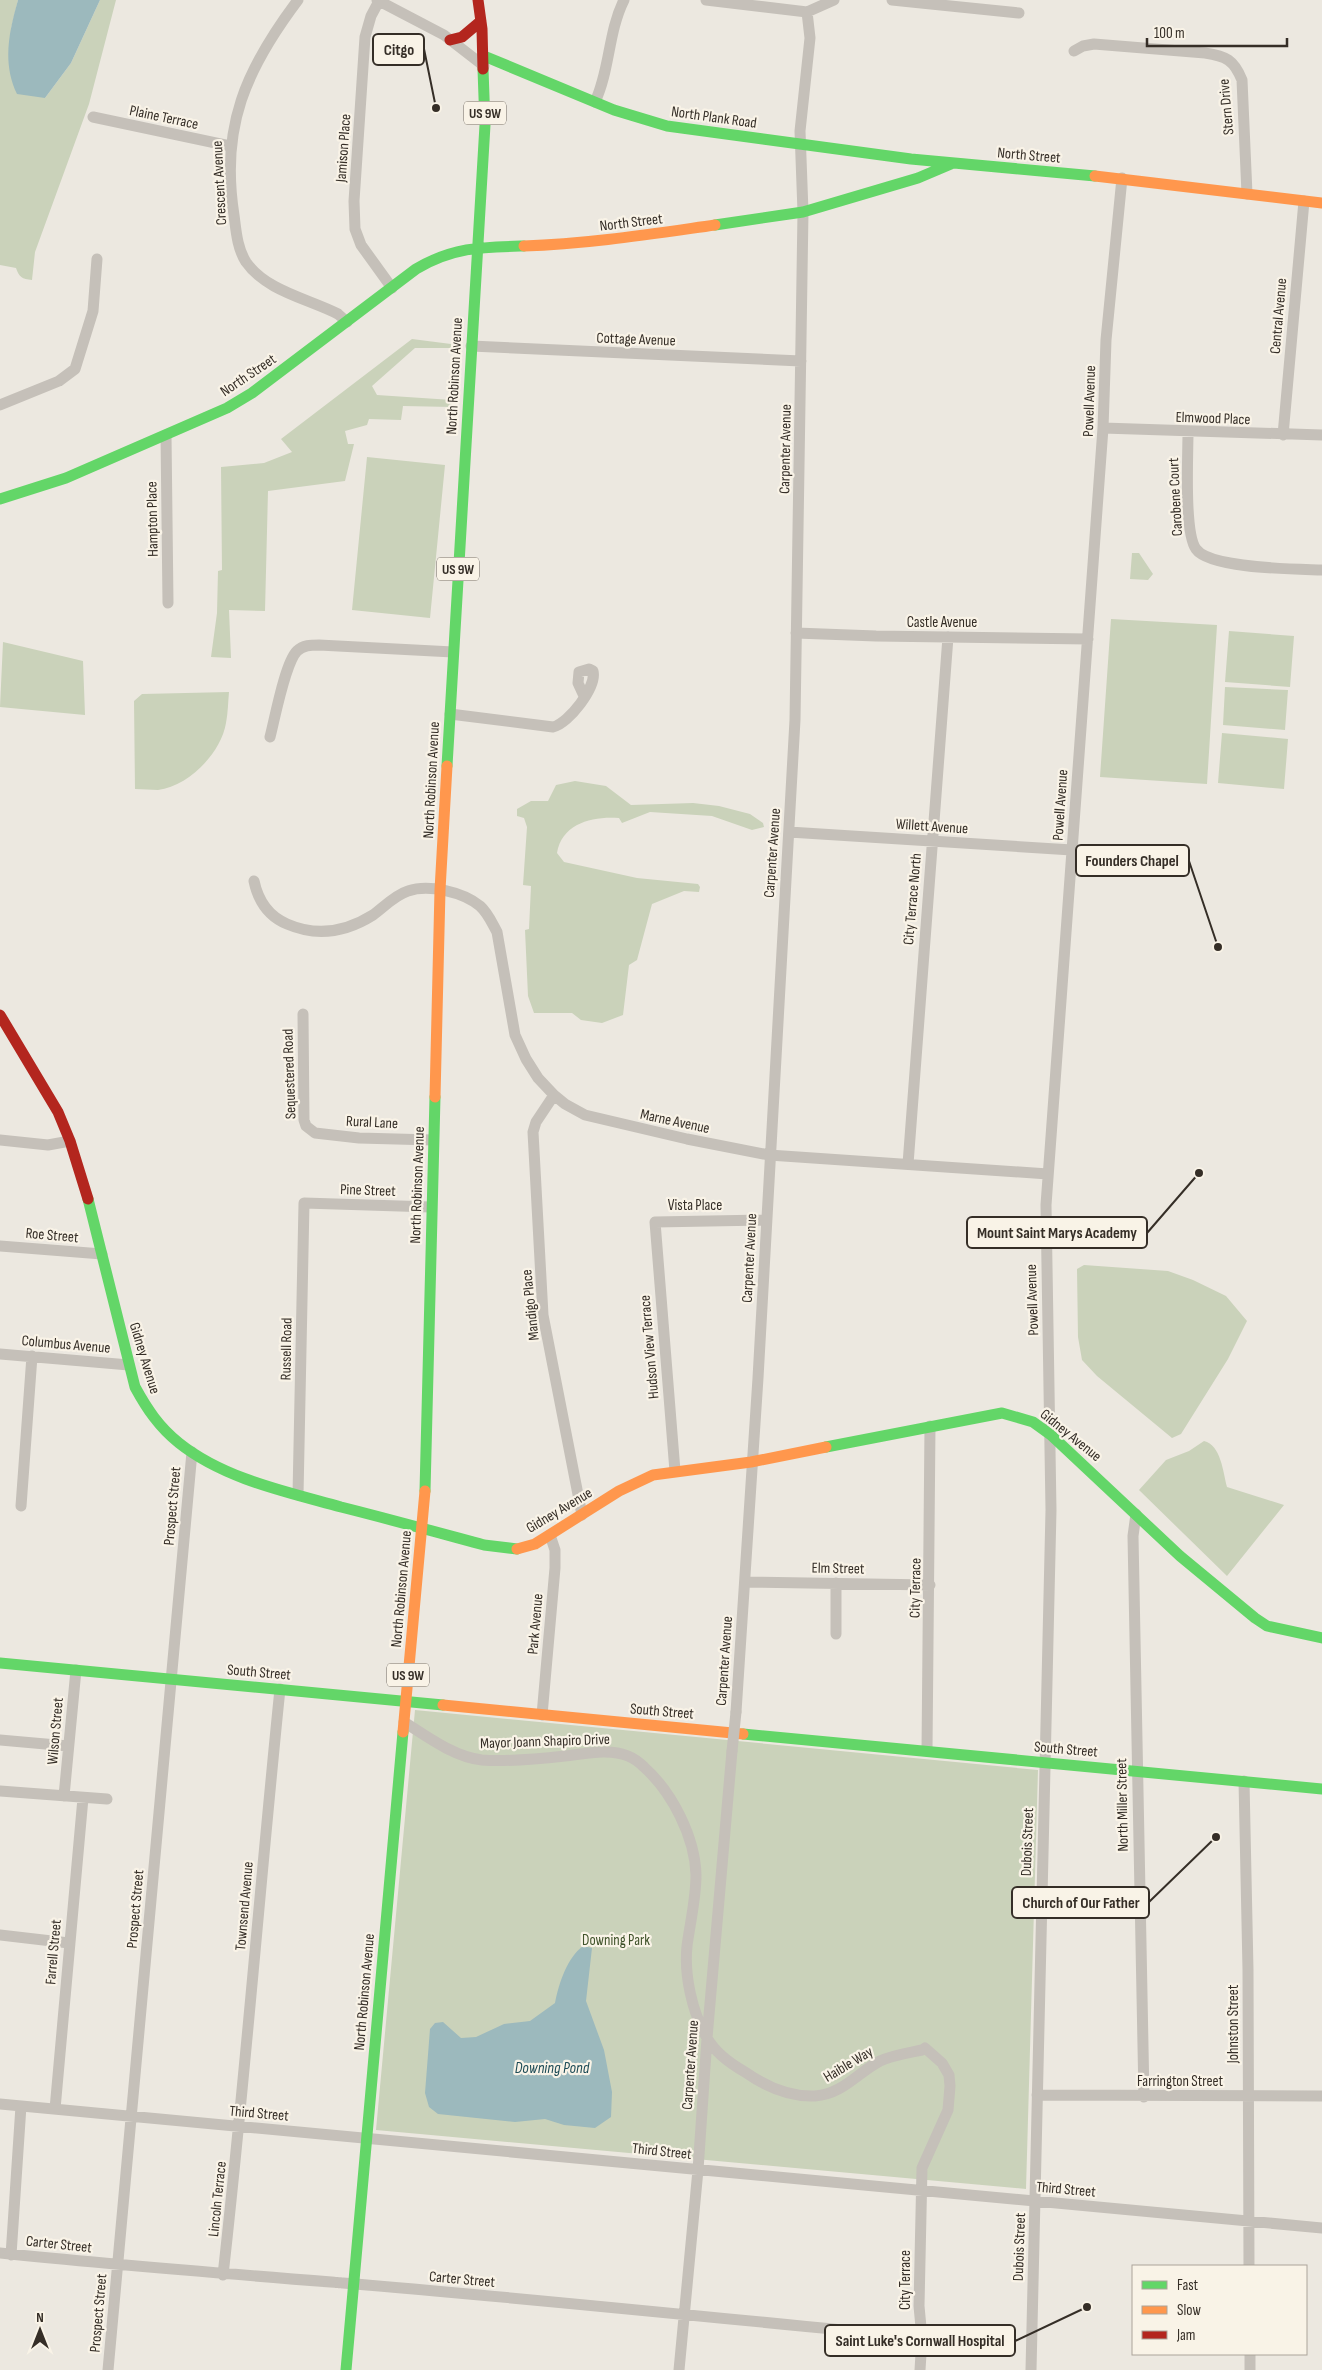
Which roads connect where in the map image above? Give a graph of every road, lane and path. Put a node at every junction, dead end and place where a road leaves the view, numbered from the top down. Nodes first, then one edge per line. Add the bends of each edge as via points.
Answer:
1 (298, 0) edge
2 (378, 0) edge
3 (478, 0) edge
4 (624, 0) edge
5 (706, 0) edge
6 (834, 0) edge
7 (892, 0) edge
8 (807, 12) junction
9 (1019, 13) dead end
10 (481, 21) junction
11 (450, 40) junction
12 (1074, 51) dead end
13 (484, 61) junction
14 (595, 102) junction
15 (92, 117) dead end
16 (800, 144) junction
17 (230, 146) junction
18 (911, 159) junction
19 (951, 164) junction
20 (1122, 178) junction
21 (905, 181) junction
22 (1247, 194) junction
23 (1304, 201) junction
24 (1322, 203) edge
25 (803, 212) junction
26 (477, 247) junction
27 (97, 259) dead end
28 (392, 288) junction
29 (347, 322) junction
30 (471, 346) junction
31 (801, 361) junction
32 (0, 406) edge
33 (1103, 428) junction
34 (1188, 432) junction
35 (166, 435) junction
36 (1283, 435) junction
37 (1322, 436) edge
38 (0, 498) edge
39 (1322, 570) edge
40 (168, 603) dead end
41 (796, 633) junction
42 (948, 637) junction
43 (1088, 639) junction
44 (454, 652) junction
45 (584, 696) dead end
46 (450, 714) junction
47 (270, 736) dead end
48 (789, 832) junction
49 (932, 842) junction
50 (1072, 850) junction
51 (254, 881) dead end
52 (440, 890) junction
53 (303, 1014) dead end
54 (0, 1015) edge
55 (554, 1095) junction
56 (311, 1131) joint
57 (0, 1140) edge
58 (433, 1140) junction
59 (70, 1141) junction
60 (769, 1154) junction
61 (908, 1164) junction
62 (1048, 1174) junction
63 (304, 1203) joint
64 (431, 1207) junction
65 (765, 1220) junction
66 (655, 1222) joint
67 (0, 1246) edge
68 (102, 1254) junction
69 (0, 1354) edge
70 (32, 1356) junction
71 (129, 1365) junction
72 (930, 1426) junction
73 (1051, 1435) junction
74 (192, 1452) junction
75 (752, 1462) junction
76 (676, 1471) junction
77 (298, 1495) junction
78 (21, 1506) dead end
79 (1136, 1514) junction
80 (582, 1515) junction
81 (421, 1528) junction
82 (550, 1535) junction
83 (745, 1582) junction
84 (836, 1583) junction
85 (930, 1585) junction
86 (836, 1634) dead end
87 (1322, 1638) edge
88 (0, 1663) edge
89 (76, 1670) junction
90 (171, 1679) junction
91 (280, 1689) junction
92 (406, 1701) junction
93 (542, 1715) junction
94 (404, 1722) junction
95 (0, 1740) edge
96 (68, 1746) junction
97 (927, 1751) junction
98 (1045, 1763) junction
99 (1137, 1771) junction
100 (1244, 1781) junction
101 (1322, 1789) edge
102 (0, 1791) edge
103 (64, 1796) junction
104 (83, 1798) junction
105 (107, 1799) dead end
106 (0, 1935) edge
107 (69, 1943) junction
108 (707, 2038) junction
109 (1038, 2096) junction
110 (1144, 2096) junction
111 (1249, 2096) junction
112 (1322, 2096) edge
113 (0, 2104) edge
114 (21, 2106) junction
115 (55, 2109) junction
116 (131, 2116) junction
117 (240, 2126) junction
118 (366, 2138) junction
119 (698, 2170) junction
120 (922, 2190) junction
121 (1036, 2201) junction
122 (1249, 2221) junction
123 (1322, 2228) edge
124 (6, 2254) edge
125 (117, 2265) junction
126 (1250, 2265) edge
127 (223, 2275) junction
128 (354, 2285) junction
129 (683, 2314) junction
130 (922, 2338) junction
131 (1250, 2355) edge
132 (108, 2370) edge
133 (346, 2370) edge
134 (679, 2370) edge
135 (920, 2370) edge
136 (1031, 2370) edge
137 (1250, 2370) edge

1 - 17 street, Crescent Avenue via 280,24 246,86 235,116
2 - 11 street, North Plank Road
2 - 28 street, Jamison Place via 366,37 354,201 355,229 361,245
3 - 10 main road, North Robinson Avenue / US 9W
4 - 14 street via 606,73
5 - 8 street
6 - 8 street
7 - 9 street
8 - 16 street, Carpenter Avenue via 810,38
10 - 11 main road via 462,37
10 - 13 main road, North Robinson Avenue / US 9W
11 - 13 street, North Plank Road
12 - 22 street, Stern Drive via 1094,44 1205,53 1230,59 1242,80
13 - 14 main road, North Plank Road
13 - 26 main road, North Robinson Avenue / US 9W via 485,125
14 - 16 main road, North Plank Road via 667,126
15 - 17 street, Plaine Terrace
16 - 18 main road, North Plank Road
16 - 25 street, Carpenter Avenue
17 - 29 street, Crescent Avenue via 232,205 239,248 246,262 270,283 328,309
18 - 19 main road, North Plank Road
18 - 21 main road via 904,173
19 - 20 main road, North Street
19 - 21 main road, North Street
20 - 22 main road, North Street
20 - 33 street, Powell Avenue via 1106,340
21 - 25 main road, North Street
22 - 23 main road, North Street
23 - 24 main road, North Street
23 - 36 street, Central Avenue
25 - 26 main road, North Street via 627,238
25 - 31 street, Carpenter Avenue
26 - 28 main road, North Street via 435,258
26 - 30 main road, North Robinson Avenue / US 9W
27 - 32 street via 93,311 75,369 59,381
28 - 29 main road, North Street
29 - 35 main road, North Street via 252,393 227,408
30 - 31 street, Cottage Avenue
30 - 44 main road, North Robinson Avenue / US 9W
31 - 41 street, Carpenter Avenue
33 - 34 street, Elmwood Place
33 - 43 street, Powell Avenue
34 - 36 street, Elmwood Place
34 - 39 street, Carobene Court via 1190,532 1197,551 1225,564
35 - 38 main road, North Street via 66,478
35 - 40 street, Hampton Place
36 - 37 street, Elmwood Place
41 - 42 street, Castle Avenue
41 - 48 street, Carpenter Avenue
42 - 43 street, Castle Avenue
42 - 49 street, City Terrace North
43 - 50 street, Powell Avenue
44 - 46 main road, North Robinson Avenue / US 9W
44 - 47 street via 319,645 298,649
45 - 46 street via 569,718 553,727
46 - 52 main road, North Robinson Avenue / US 9W
48 - 49 street, Willett Avenue
48 - 60 street, Carpenter Avenue
49 - 50 street, Willett Avenue
49 - 61 street, City Terrace North
50 - 62 street, Powell Avenue
51 - 52 street, Marne Avenue via 257,897 282,922 317,933 337,931 355,924 407,891
52 - 55 street, Marne Avenue via 470,899 490,918 497,932 515,1035 538,1078
52 - 58 main road, North Robinson Avenue / US 9W
53 - 56 street, Sequestered Road via 304,1120
54 - 59 main road, Gidney Avenue via 53,1104
55 - 60 street, Marne Avenue via 592,1117
55 - 80 street, Mandigo Place via 533,1132 543,1315
56 - 58 street, Rural Lane via 359,1138
57 - 59 street via 48,1146
58 - 64 main road, North Robinson Avenue / US 9W
59 - 68 main road, Gidney Avenue
60 - 61 street, Marne Avenue
60 - 65 street, Carpenter Avenue
61 - 62 street, Marne Avenue
62 - 73 street, Powell Avenue via 1045,1222
63 - 64 street, Pine Street
63 - 77 street, Russell Road
64 - 81 main road, North Robinson Avenue / US 9W via 425,1487
65 - 66 street, Vista Place
65 - 75 street, Carpenter Avenue
66 - 76 street, Hudson View Terrace
67 - 68 street, Roe Street
68 - 71 main road, Gidney Avenue
69 - 70 street, Columbus Avenue
70 - 71 street, Columbus Avenue
70 - 78 street
71 - 74 main road, Gidney Avenue via 135,1387 151,1415
72 - 73 main road, Gidney Avenue via 1002,1413 1034,1422
72 - 75 main road, Gidney Avenue
72 - 85 street, City Terrace
73 - 79 main road, Gidney Avenue
73 - 98 street, Dubois Street
74 - 77 main road, Gidney Avenue via 233,1473
74 - 90 street, Prospect Street
75 - 76 main road, Gidney Avenue
75 - 83 street, Carpenter Avenue
76 - 80 main road, Gidney Avenue via 633,1482
77 - 81 main road, Gidney Avenue
79 - 87 main road, Gidney Avenue via 1180,1556 1267,1626
79 - 99 street, North Miller Street via 1133,1536
80 - 82 main road, Gidney Avenue
81 - 82 main road, Gidney Avenue via 484,1545 519,1549
81 - 92 main road, North Robinson Avenue / US 9W
82 - 93 street, Park Avenue via 555,1550 555,1568
83 - 84 street, Elm Street
83 - 108 street, Carpenter Avenue, bridge
84 - 85 street, Elm Street
84 - 86 street
85 - 97 street, City Terrace
88 - 89 main road, South Street
89 - 90 main road, South Street
89 - 96 street, Wilson Street
90 - 91 main road, South Street
90 - 116 street, Prospect Street
91 - 92 main road, South Street
91 - 117 street, Townsend Avenue
92 - 93 main road, South Street
92 - 94 main road, North Robinson Avenue / US 9W
93 - 97 main road, South Street
94 - 108 street, Mayor Joann Shapiro Drive via 451,1749 481,1760 609,1752 627,1756 655,1776 679,1816 693,1852 696,1875 687,1968 694,2007
94 - 118 main road, North Robinson Avenue / US 9W
95 - 96 street
96 - 103 street, Wilson Street
97 - 98 main road, South Street
98 - 99 main road, South Street
98 - 109 street, Dubois Street
99 - 100 main road, South Street
99 - 110 street, North Miller Street
100 - 101 main road, South Street
100 - 111 street, Johnston Street
102 - 103 street
103 - 104 street
104 - 105 street
104 - 107 street, Farrell Street
106 - 107 street
107 - 115 street, Farrell Street
108 - 119 street, Carpenter Avenue
108 - 120 street, Haible Way via 732,2064 758,2082 791,2094 812,2096 842,2088 880,2062 926,2048 942,2063 950,2086 948,2110 922,2168
109 - 110 street, Farrington Street
109 - 121 street, Dubois Street
110 - 111 street, Farrington Street
111 - 112 street, Farrington Street
111 - 122 street, Johnston Street
113 - 114 street, Third Street
114 - 115 street, Third Street
114 - 124 street
115 - 116 street, Third Street
116 - 117 street, Third Street
116 - 125 street, Prospect Street
117 - 118 street, Third Street
117 - 127 street, Lincoln Terrace
118 - 119 street, Third Street
118 - 128 main road, North Robinson Avenue / US 9W
119 - 120 street, Third Street
119 - 129 street, Carpenter Avenue
120 - 121 street, Third Street
120 - 130 street, City Terrace via 919,2306
121 - 122 street, Third Street
121 - 136 street, Dubois Street
122 - 123 street, Third Street
122 - 126 street, Johnston Street
124 - 125 street, Carter Street
125 - 127 street, Carter Street
125 - 132 street, Prospect Street
127 - 128 street, Carter Street
128 - 129 street, Carter Street
128 - 133 main road, North Robinson Avenue / US 9W
129 - 130 street, Carter Street
129 - 134 street, Carpenter Avenue
130 - 135 street, City Terrace
131 - 137 street

